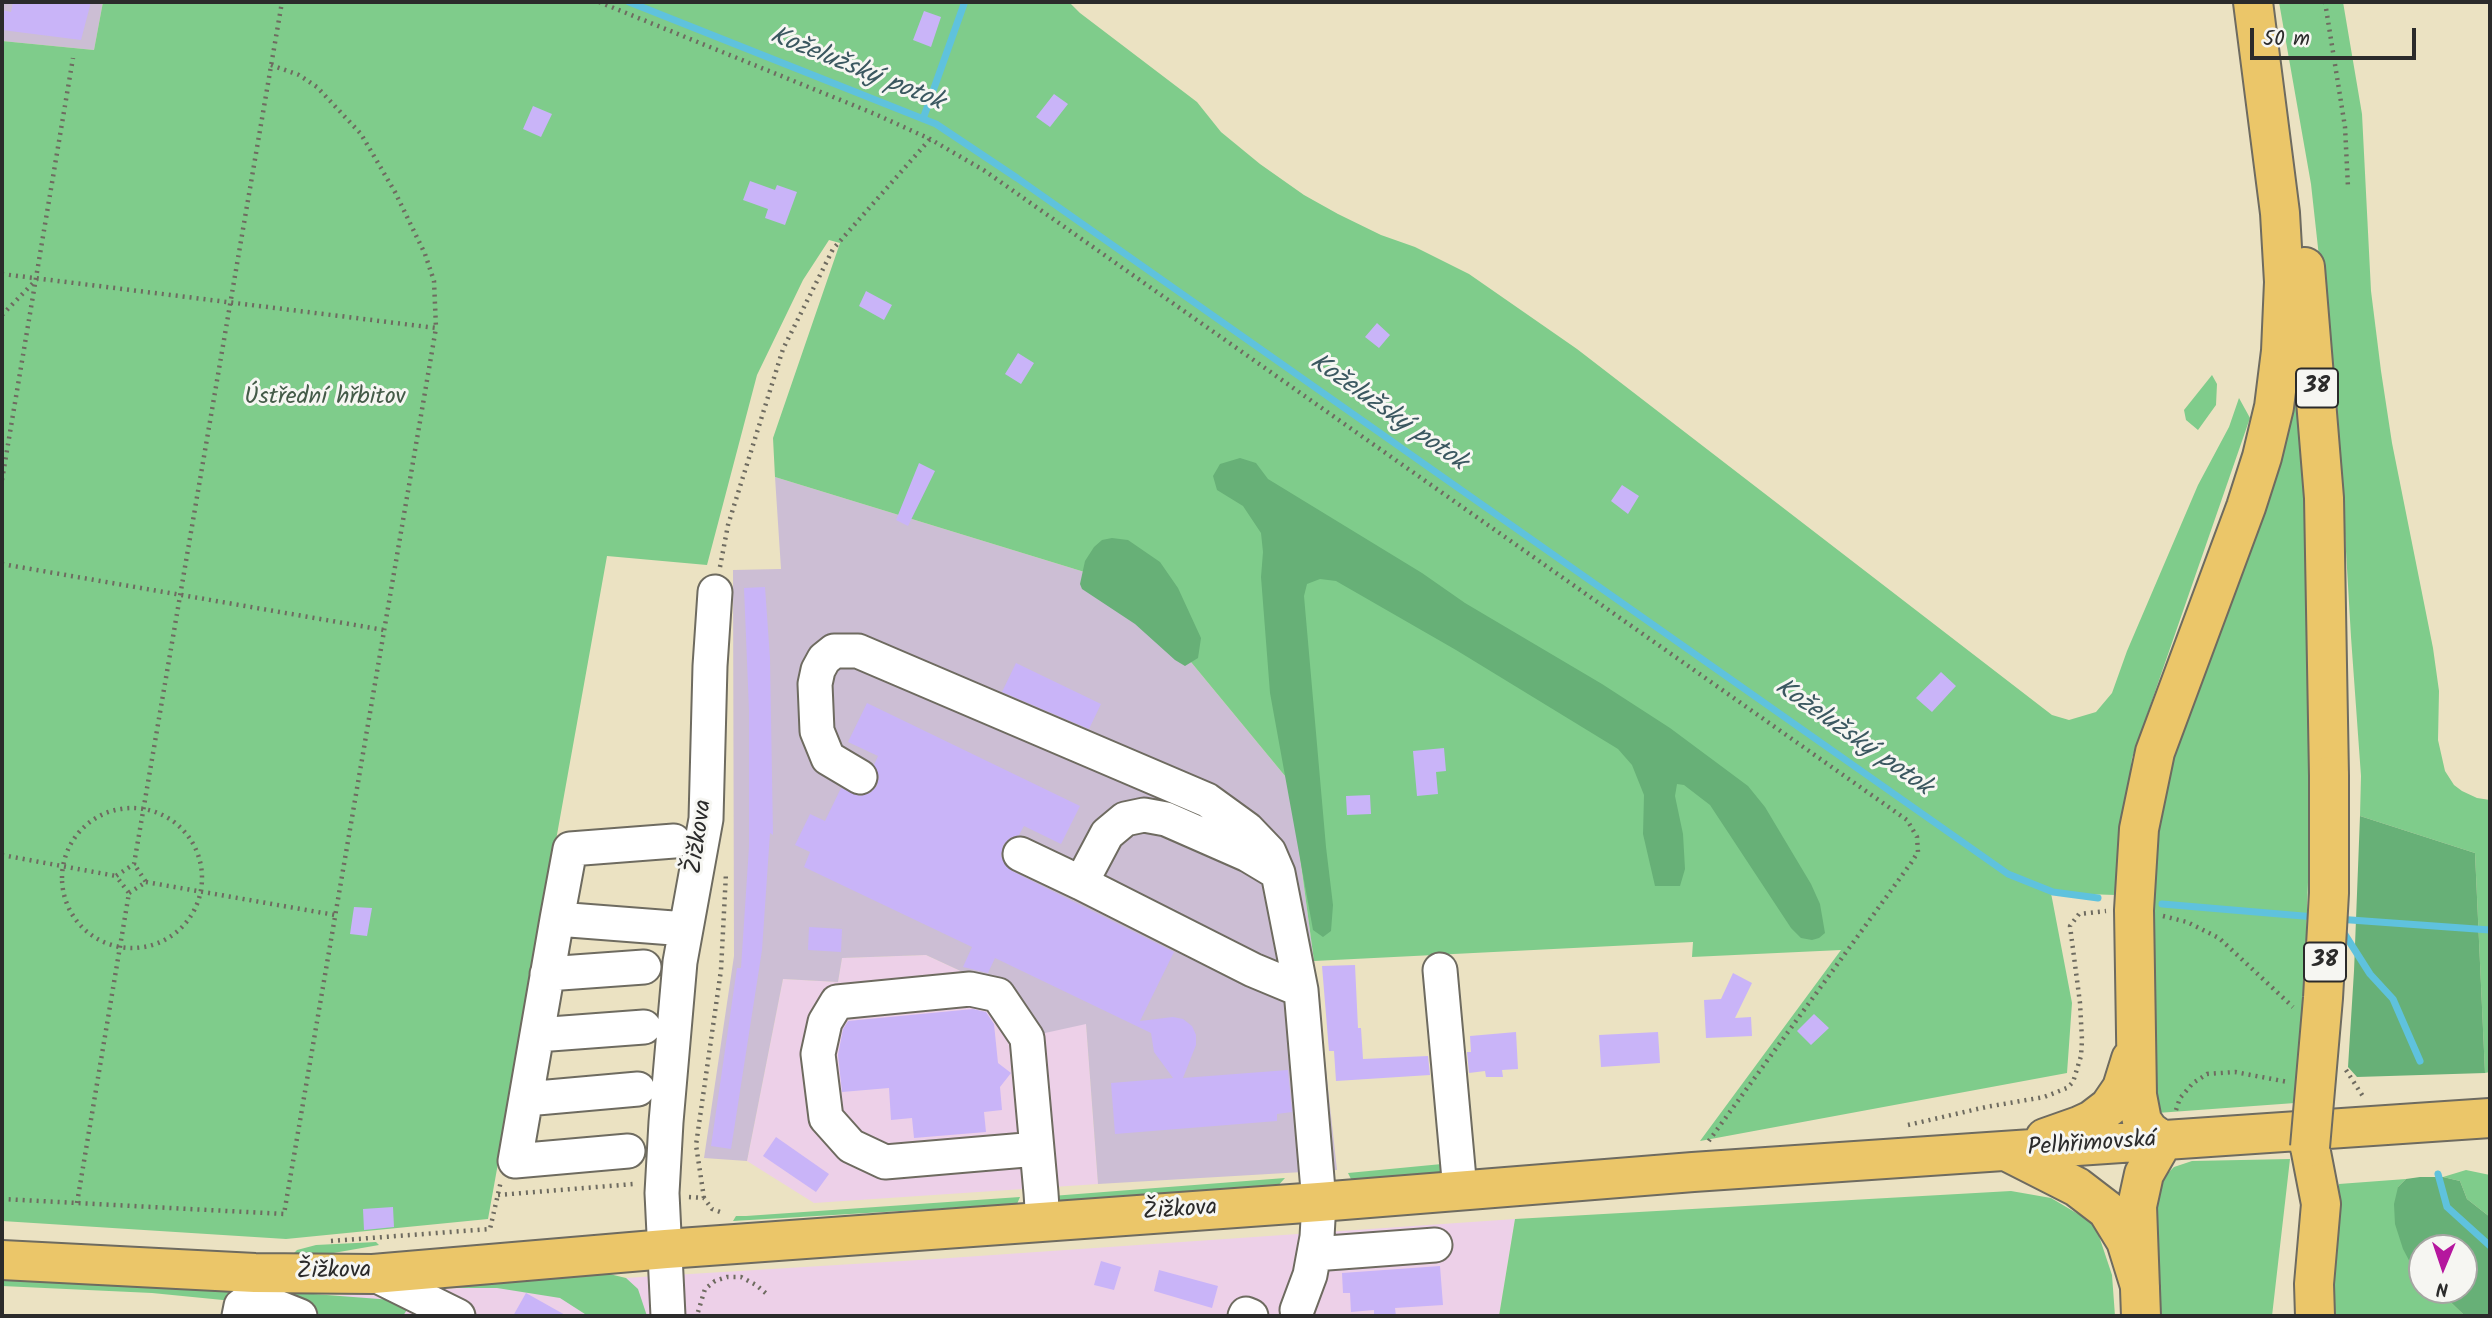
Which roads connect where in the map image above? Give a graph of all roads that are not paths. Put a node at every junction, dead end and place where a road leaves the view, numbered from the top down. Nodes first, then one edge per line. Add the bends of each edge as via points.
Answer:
1 (2253, 2) edge
2 (2267, 2) edge
3 (715, 592) road end
4 (860, 777) dead end
5 (674, 841) dead end
6 (1020, 854) dead end
7 (1278, 873) junction
8 (1081, 883) junction
9 (557, 919) junction
10 (686, 929) junction
11 (644, 967) dead end
12 (1440, 970) dead end
13 (547, 974) junction
14 (1301, 990) junction
15 (644, 1027) dead end
16 (2134, 1034) junction
17 (537, 1035) junction
18 (638, 1089) dead end
19 (526, 1099) junction
20 (2472, 1119) edge
21 (2168, 1130) junction
22 (2490, 1142) edge
23 (1037, 1149) junction
24 (628, 1151) dead end
25 (2006, 1151) junction
26 (1705, 1154) joint
27 (1460, 1190) junction
28 (1319, 1202) junction
29 (1043, 1223) junction
30 (2308, 1242) junction
31 (1435, 1245) dead end
32 (666, 1249) junction
33 (1314, 1254) junction
34 (2, 1260) edge
35 (373, 1273) junction
36 (275, 1298) edge
37 (2141, 1301) edge
38 (1297, 1310) dead end
39 (439, 1313) edge
40 (239, 1316) edge
41 (668, 1316) edge
42 (1245, 1316) edge
43 (1251, 1316) edge
44 (2289, 1316) edge
45 (2315, 1316) edge

1 - 16 main road via 2283,247 2279,380 2254,482 2147,783 2135,876
2 - 30 main road, 38, bridge via 2297,201 2324,498 2329,893 2310,1147
3 - 10 street, Žižkova via 706,819
4 - 7 street via 828,758 817,731 816,684 824,659 834,650 858,651 1208,800 1247,829 1269,852
5 - 9 street via 570,849
6 - 8 street
7 - 8 street via 1166,819 1144,815 1125,819 1108,834
7 - 14 street
8 - 14 street
9 - 10 street
9 - 13 street
10 - 32 street, Žižkova via 665,1134 662,1193
11 - 13 street
12 - 27 street
13 - 17 street
14 - 28 street
15 - 17 street
16 - 21 main road via 2138,1110 2149,1131
16 - 25 main road via 2127,1078 2109,1107 2079,1126
17 - 19 street
18 - 19 street
19 - 24 street via 515,1161
20 - 21 main road, Pelhřimovská via 2385,1126
20 - 22 main road
21 - 25 main road, Pelhřimovská
21 - 37 main road via 2139,1189
23 - 23 street via 1027,1038 998,995 970,989 837,1002 825,1022 818,1054 826,1118 851,1146 885,1162
23 - 29 street
25 - 26 main road, Pelhřimovská
25 - 37 main road via 2077,1186 2107,1210 2126,1241
26 - 27 main road, Žižkova
27 - 28 main road, Žižkova
28 - 29 main road, Žižkova
28 - 33 street
29 - 32 main road, Žižkova
30 - 44 main road, 38
30 - 45 main road
31 - 33 street
32 - 35 main road, Žižkova
32 - 41 street
33 - 38 street
34 - 36 main road, Žižkova
35 - 36 main road, Žižkova
35 - 39 street
36 - 40 street via 248,1301
42 - 43 street

